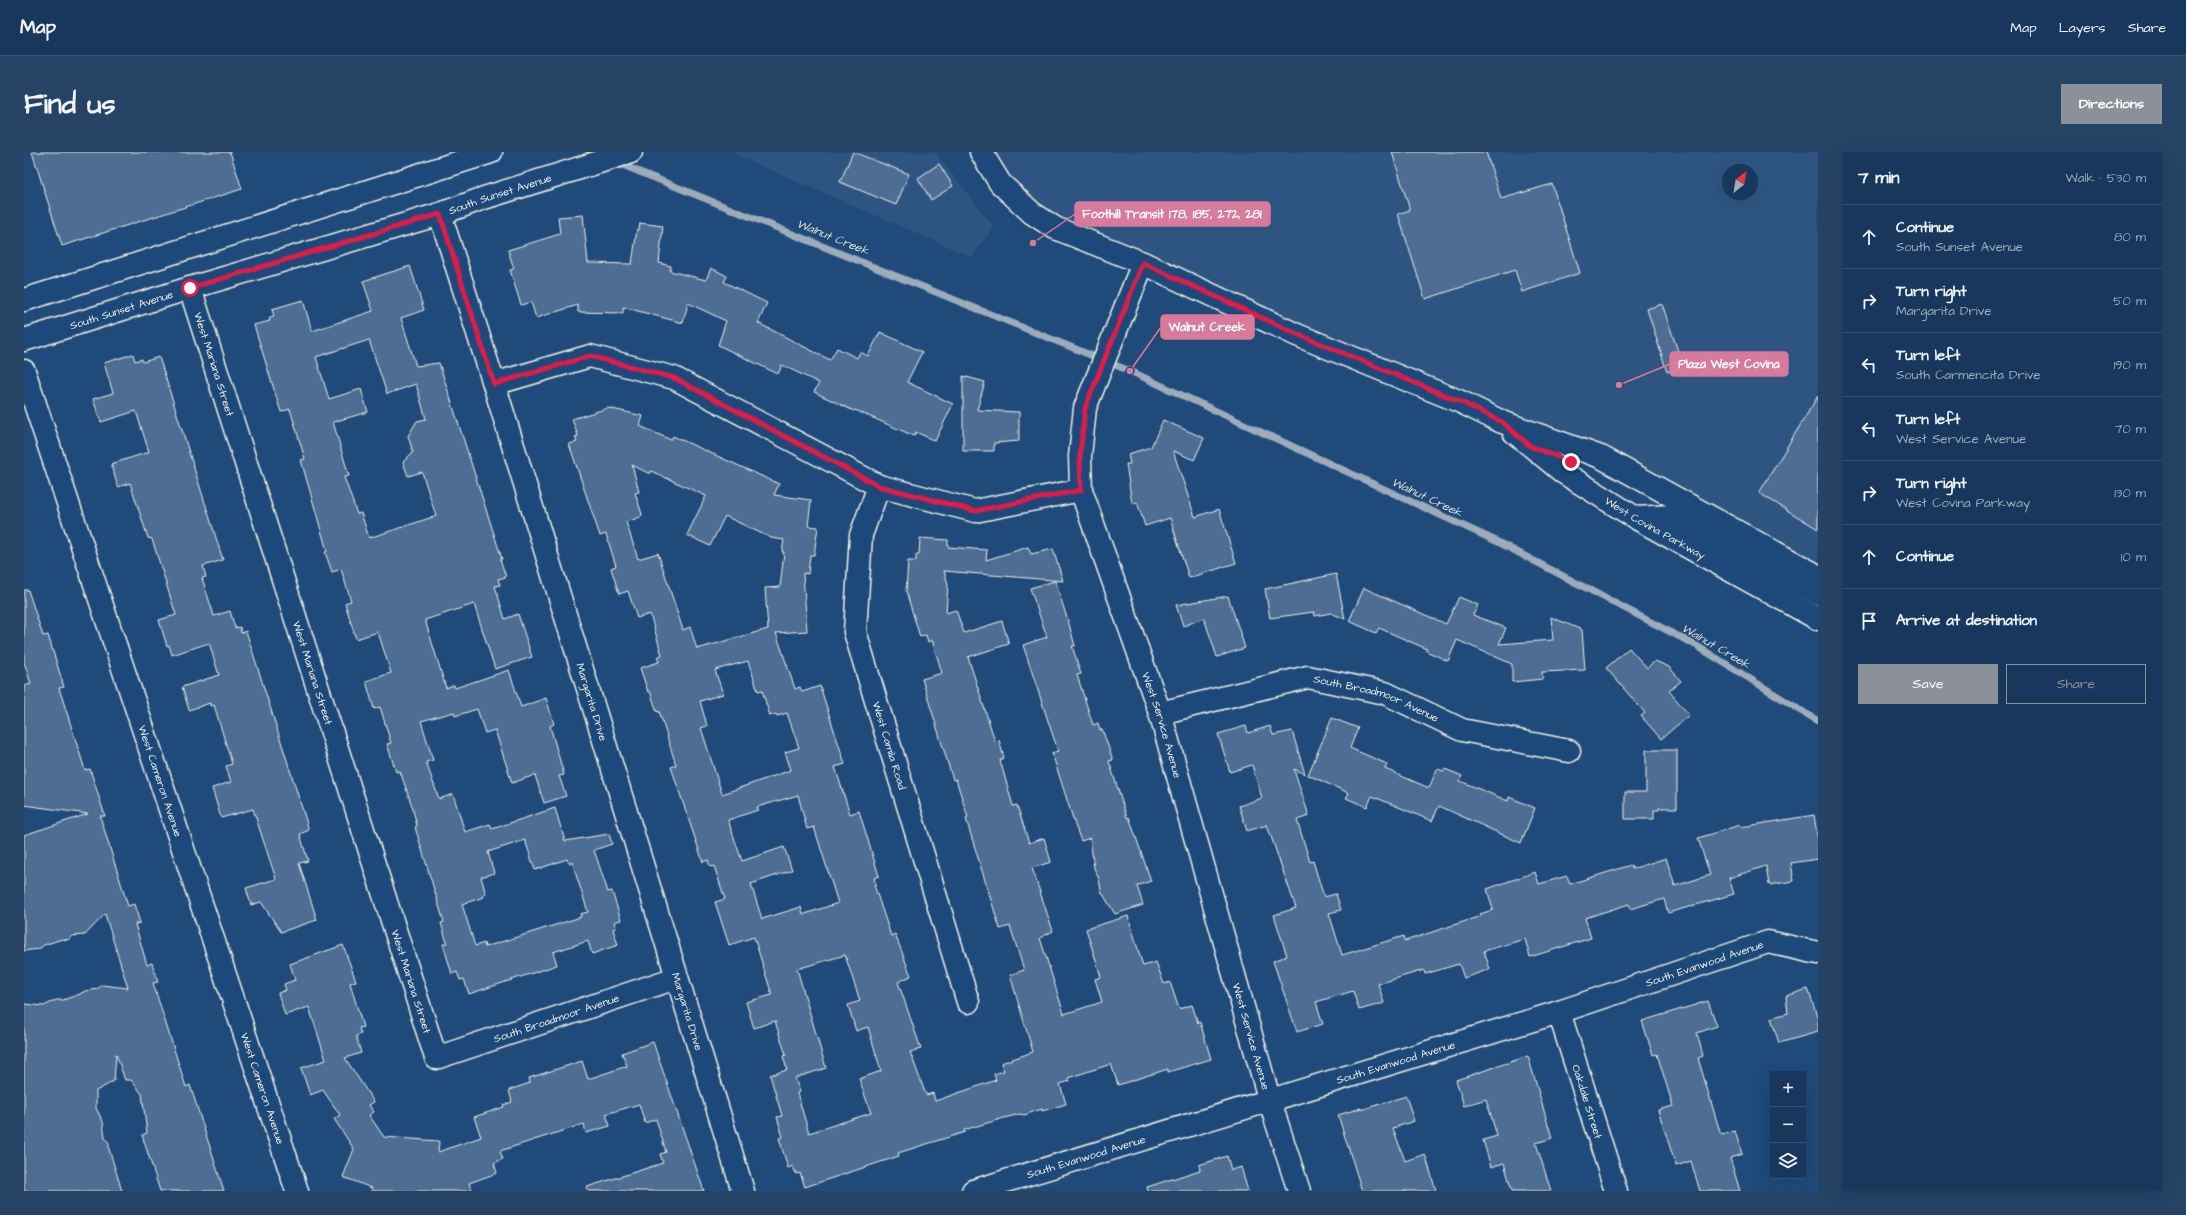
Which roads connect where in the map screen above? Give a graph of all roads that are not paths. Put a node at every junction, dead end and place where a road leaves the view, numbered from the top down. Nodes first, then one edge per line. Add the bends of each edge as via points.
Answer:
1 (491, 152) edge
2 (631, 152) edge
3 (981, 152) edge
4 (440, 214) junction
5 (1143, 263) junction
6 (190, 288) junction
7 (24, 300) edge
8 (24, 340) edge
9 (24, 371) edge
10 (494, 384) junction
11 (1502, 422) junction
12 (1530, 446) junction
13 (1601, 457) junction
14 (879, 486) junction
15 (1081, 490) junction
16 (1636, 518) junction
17 (1818, 576) edge
18 (1818, 594) edge
19 (1818, 619) edge
20 (1160, 713) junction
21 (1569, 751) dead end
22 (1818, 952) edge
23 (676, 978) junction
24 (968, 1002) dead end
25 (1559, 1012) junction
26 (436, 1058) joint
27 (1270, 1102) junction
28 (1013, 1185) edge
29 (297, 1191) edge
30 (743, 1191) edge
31 (973, 1191) edge
32 (1300, 1191) edge
33 (1616, 1191) edge

1 - 7 street
2 - 4 street, South Sunset Avenue
3 - 5 street, West Covina Parkway via 1000,183 1032,213 1056,228
4 - 6 street, South Sunset Avenue
4 - 10 street, Margarita Drive
5 - 11 street, West Covina Parkway via 1297,334 1461,402
5 - 15 street, West Service Avenue via 1085,408 1080,456
6 - 8 street, South Sunset Avenue
6 - 26 street, West Mariana Street
9 - 29 street, West Cameron Avenue
10 - 14 street via 590,356 674,378
10 - 23 street, Margarita Drive
11 - 12 street, West Covina Parkway
11 - 13 street, West Covina Parkway
12 - 13 street via 1571,462
12 - 16 street, West Covina Parkway via 1564,473
13 - 17 street, West Covina Parkway
14 - 15 street via 975,511
14 - 24 street, West Camila Road via 861,535 854,632
15 - 20 street, West Service Avenue
16 - 18 street via 1671,516
16 - 19 street, West Covina Parkway
20 - 21 street, South Broadmoor Avenue via 1308,677 1385,693 1462,730
20 - 27 street, West Service Avenue
22 - 25 street, South Evanwood Avenue via 1768,942
23 - 26 street, South Broadmoor Avenue
23 - 30 street, Margarita Drive
25 - 27 street, South Evanwood Avenue
25 - 33 street, Oakdale Street
27 - 28 street, South Evanwood Avenue
27 - 32 street, West Service Avenue
28 - 31 street, South Evanwood Avenue

